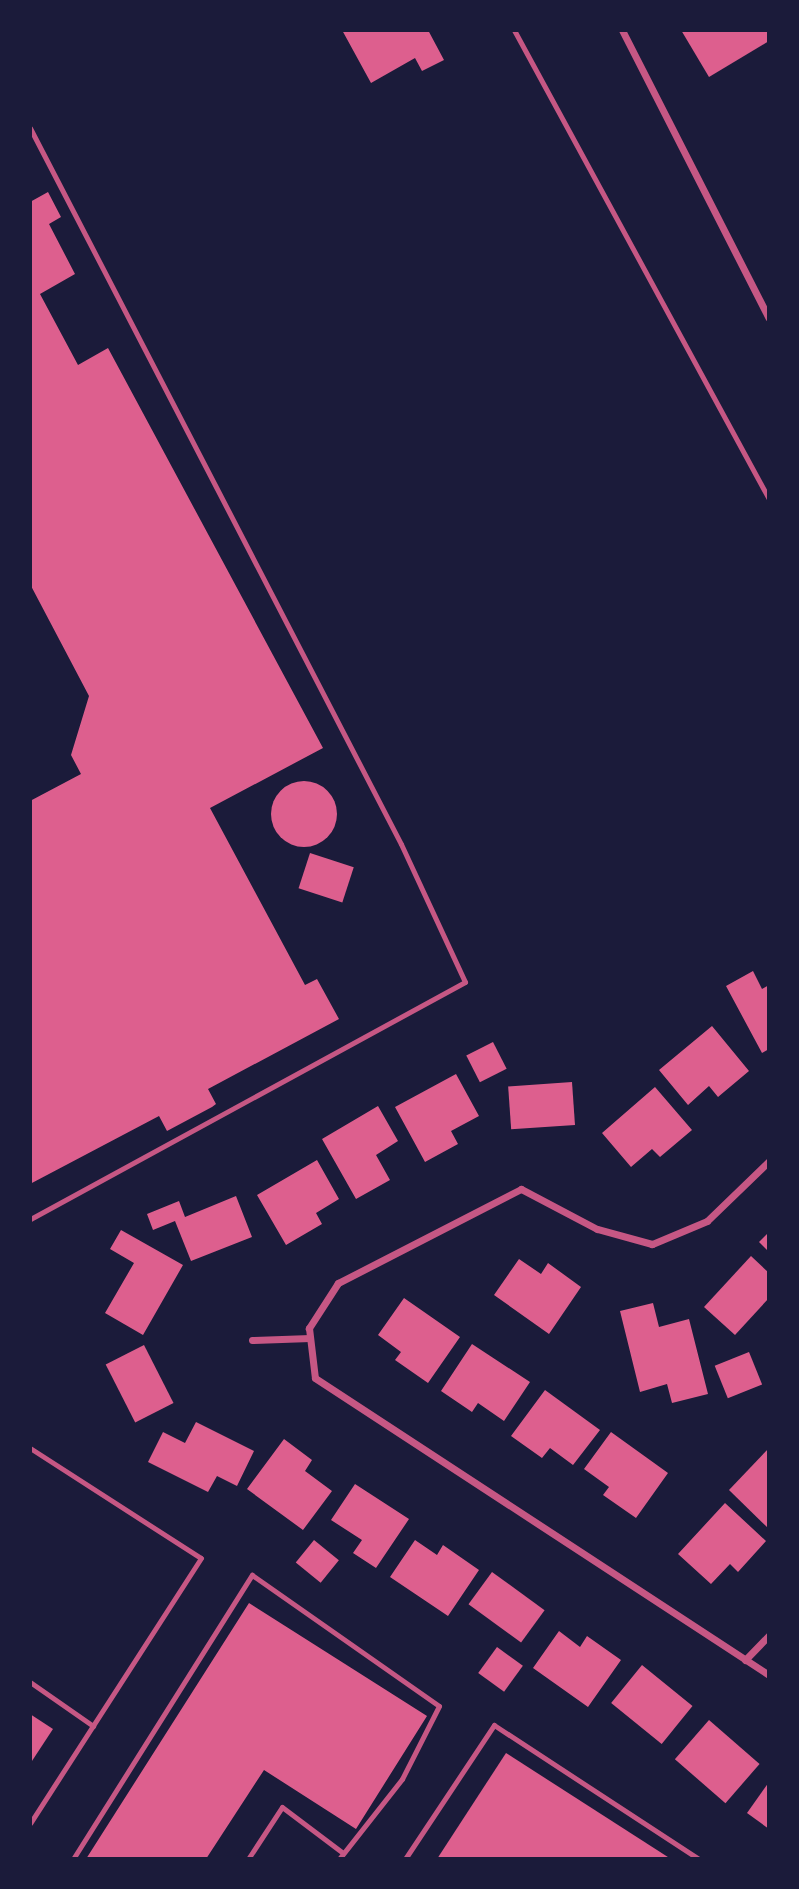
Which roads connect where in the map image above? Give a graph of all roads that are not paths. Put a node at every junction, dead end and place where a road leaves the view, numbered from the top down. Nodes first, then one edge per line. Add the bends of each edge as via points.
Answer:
1 (514, 30) edge
2 (622, 30) edge
3 (30, 128) edge
4 (769, 318) edge
5 (769, 499) edge
6 (769, 1161) edge
7 (30, 1219) edge
8 (310, 1338) junction
9 (252, 1340) dead end
10 (30, 1448) edge
11 (769, 1635) edge
12 (745, 1660) junction
13 (769, 1675) edge
14 (30, 1682) edge
15 (93, 1726) junction
16 (30, 1823) edge
17 (343, 1853) junction
18 (73, 1859) edge
19 (248, 1859) edge
20 (339, 1859) edge
21 (405, 1859) edge
22 (699, 1859) edge

1 - 5 lane
2 - 4 street
3 - 7 lane via 401,844 465,982
6 - 8 street via 707,1221 652,1244 597,1229 521,1189 338,1283 309,1328
8 - 9 street
8 - 12 street via 315,1378
10 - 15 lane via 201,1558
11 - 12 street
12 - 13 street
14 - 15 lane
15 - 16 lane
17 - 18 lane via 402,1779 439,1706 252,1575
17 - 19 lane via 282,1807
17 - 20 lane
21 - 22 lane via 494,1724

